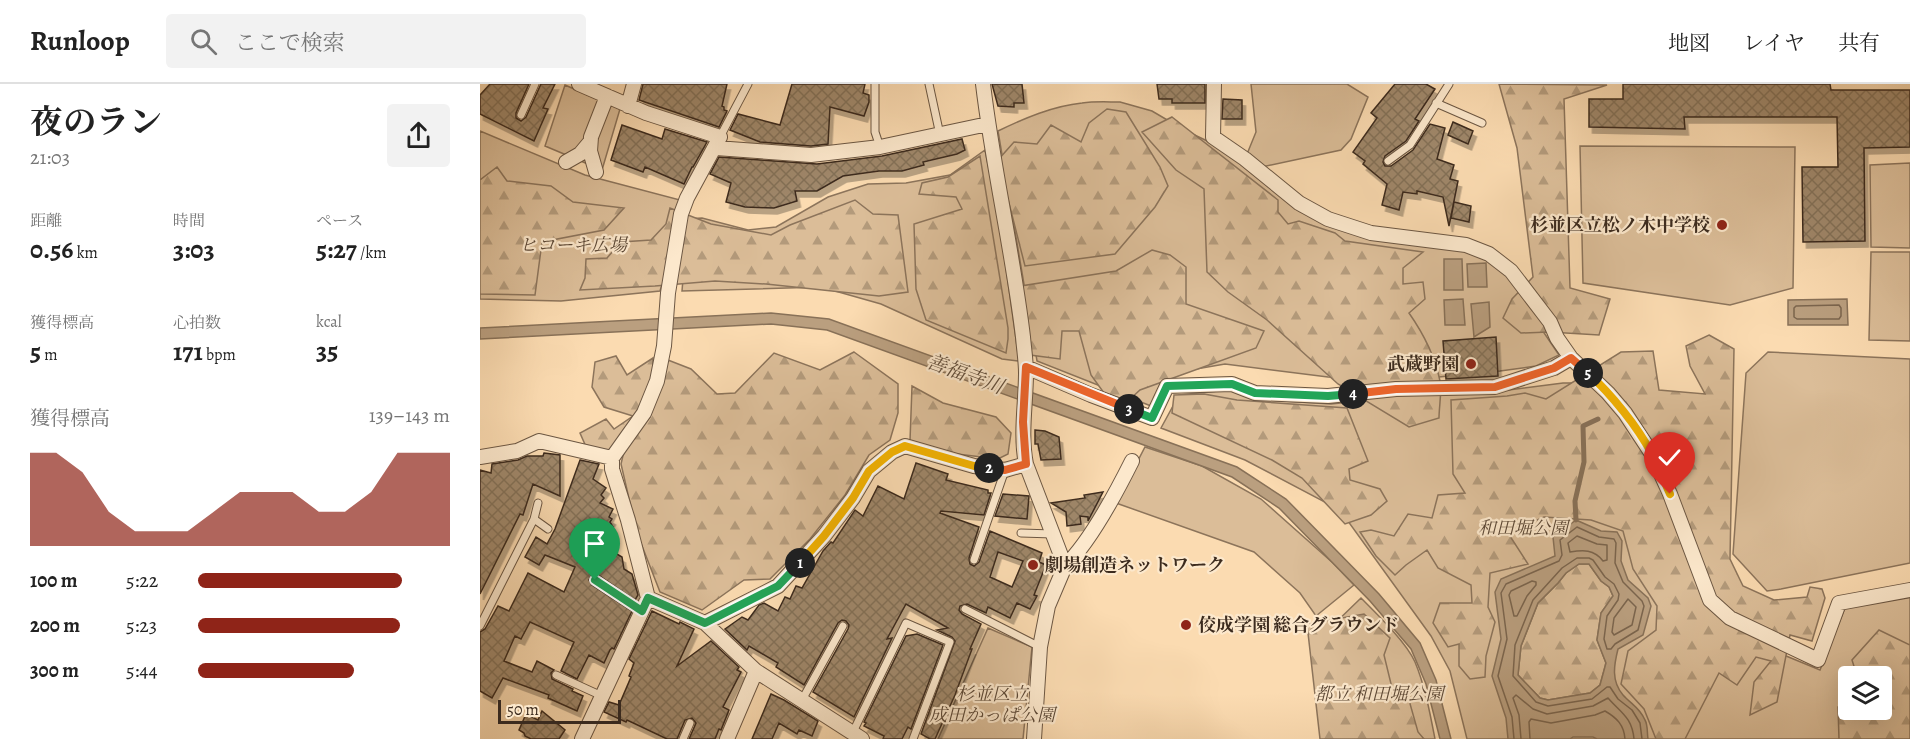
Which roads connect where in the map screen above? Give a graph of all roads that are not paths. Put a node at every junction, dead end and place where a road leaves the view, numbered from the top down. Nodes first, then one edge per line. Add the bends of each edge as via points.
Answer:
1 (535, 84) edge
2 (579, 84) edge
3 (634, 84) edge
4 (748, 84) edge
5 (875, 84) edge
6 (929, 84) edge
7 (983, 84) edge
8 (1214, 84) edge
9 (1449, 84) edge
10 (607, 96) junction
11 (1437, 103) junction
12 (628, 106) junction
13 (521, 115) dead end
14 (1482, 123) dead end
15 (988, 124) junction
16 (940, 135) junction
17 (590, 142) junction
18 (718, 142) junction
19 (880, 147) junction
20 (1388, 161) dead end
21 (566, 162) dead end
22 (596, 172) dead end
23 (1571, 358) junction
24 (1026, 370) junction
25 (480, 458) edge
26 (612, 458) junction
27 (1132, 461) dead end
28 (1026, 464) junction
29 (1005, 470) junction
30 (538, 503) dead end
31 (534, 519) junction
32 (548, 529) dead end
33 (1022, 533) dead end
34 (1053, 534) junction
35 (974, 560) dead end
36 (1065, 566) junction
37 (595, 580) dead end
38 (1910, 590) edge
39 (648, 598) junction
40 (965, 609) dead end
41 (642, 611) junction
42 (705, 623) junction
43 (480, 626) edge
44 (843, 626) dead end
45 (1040, 647) junction
46 (756, 671) junction
47 (556, 675) dead end
48 (602, 696) junction
49 (802, 700) junction
50 (690, 723) dead end
51 (857, 735) edge
52 (582, 739) edge
53 (683, 739) edge
54 (727, 739) edge
55 (913, 739) edge
56 (1034, 739) edge

1 - 13 lane
2 - 10 street
3 - 12 street
4 - 18 lane
5 - 19 lane via 875,132
6 - 16 lane
7 - 15 street
8 - 23 street via 1213,137 1299,203 1328,219 1371,233 1466,245 1489,254 1511,272 1550,322
9 - 11 lane
10 - 12 street
10 - 17 street
11 - 14 lane
11 - 20 lane via 1410,145
12 - 18 street
15 - 16 street
15 - 24 street via 1017,288
16 - 19 street
17 - 21 street
17 - 22 street
18 - 19 street via 811,155
18 - 26 street via 681,214 657,381 644,414
23 - 24 street via 1554,368 1495,387 1396,389 1328,396 1255,393 1232,384 1167,386 1152,418
23 - 38 street via 1608,393 1652,454 1710,600 1730,618 1818,660 1839,603
24 - 28 street
25 - 26 street via 517,451 539,441
26 - 39 street
27 - 36 street via 1077,555
28 - 29 street
28 - 34 street
29 - 35 lane
29 - 42 street via 974,466 905,446 892,452 869,471 824,536 778,586
30 - 31 lane
31 - 32 lane
31 - 43 lane
33 - 34 lane
34 - 36 street
36 - 45 street via 1048,606
37 - 41 lane
39 - 41 street
39 - 42 street
40 - 45 lane
41 - 48 street
42 - 46 street
44 - 49 lane
45 - 56 street
46 - 49 street
46 - 54 street
47 - 48 lane
48 - 52 street
49 - 51 street
50 - 53 lane
51 - 55 lane via 906,623 950,642

